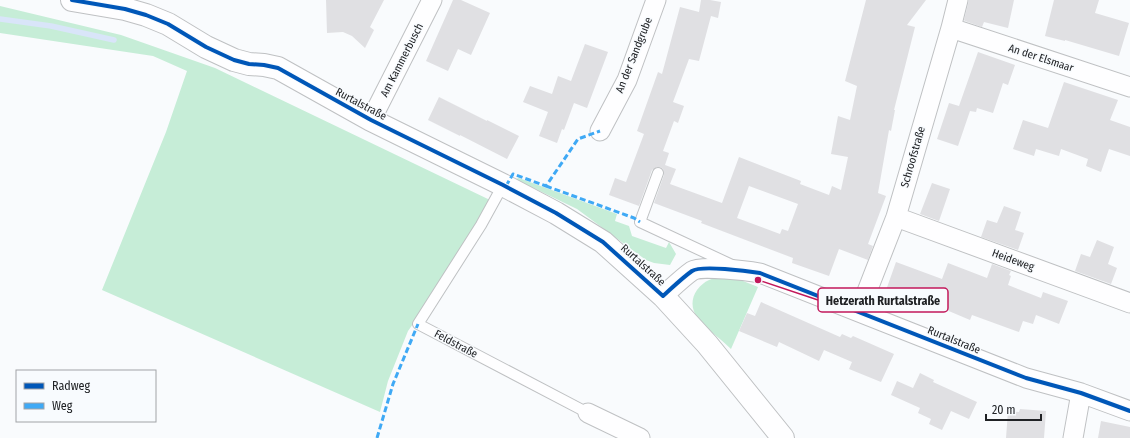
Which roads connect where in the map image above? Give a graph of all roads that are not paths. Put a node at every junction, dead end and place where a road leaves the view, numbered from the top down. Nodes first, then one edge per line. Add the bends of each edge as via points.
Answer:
1 (72, 0) edge
2 (432, 0) edge
3 (656, 0) edge
4 (958, 0) edge
5 (951, 28) junction
6 (1130, 87) edge
7 (371, 120) junction
8 (600, 131) dead end
9 (658, 173) dead end
10 (504, 185) junction
11 (896, 217) junction
12 (745, 270) junction
13 (663, 296) junction
14 (1130, 303) edge
15 (859, 312) junction
16 (1081, 393) junction
17 (1130, 411) edge
18 (588, 413) joint
19 (640, 438) edge
20 (784, 438) edge
21 (1073, 438) edge

1 - 7 street, Rurtalstraße via 146,15 168,24 234,60 278,68
2 - 7 street, Am Kammerbusch
3 - 8 street, An der Sandgrube via 627,80
4 - 5 street, Schroofstraße
5 - 6 street, An der Elsmaar
5 - 11 street, Schroofstraße
7 - 10 street, Rurtalstraße
9 - 12 lane via 640,222
10 - 13 street, Rurtalstraße via 603,242
10 - 18 lane, Feldstraße via 418,324
11 - 14 street, Heideweg
11 - 15 street, Schroofstraße
12 - 13 street, Rurtalstraße via 693,270
12 - 15 street, Rurtalstraße via 760,273
13 - 20 street, Rurtalstraße via 707,344
15 - 16 street, Rurtalstraße via 1026,378
16 - 17 street, Rurtalstraße
16 - 21 street
18 - 19 street, Feldstraße

